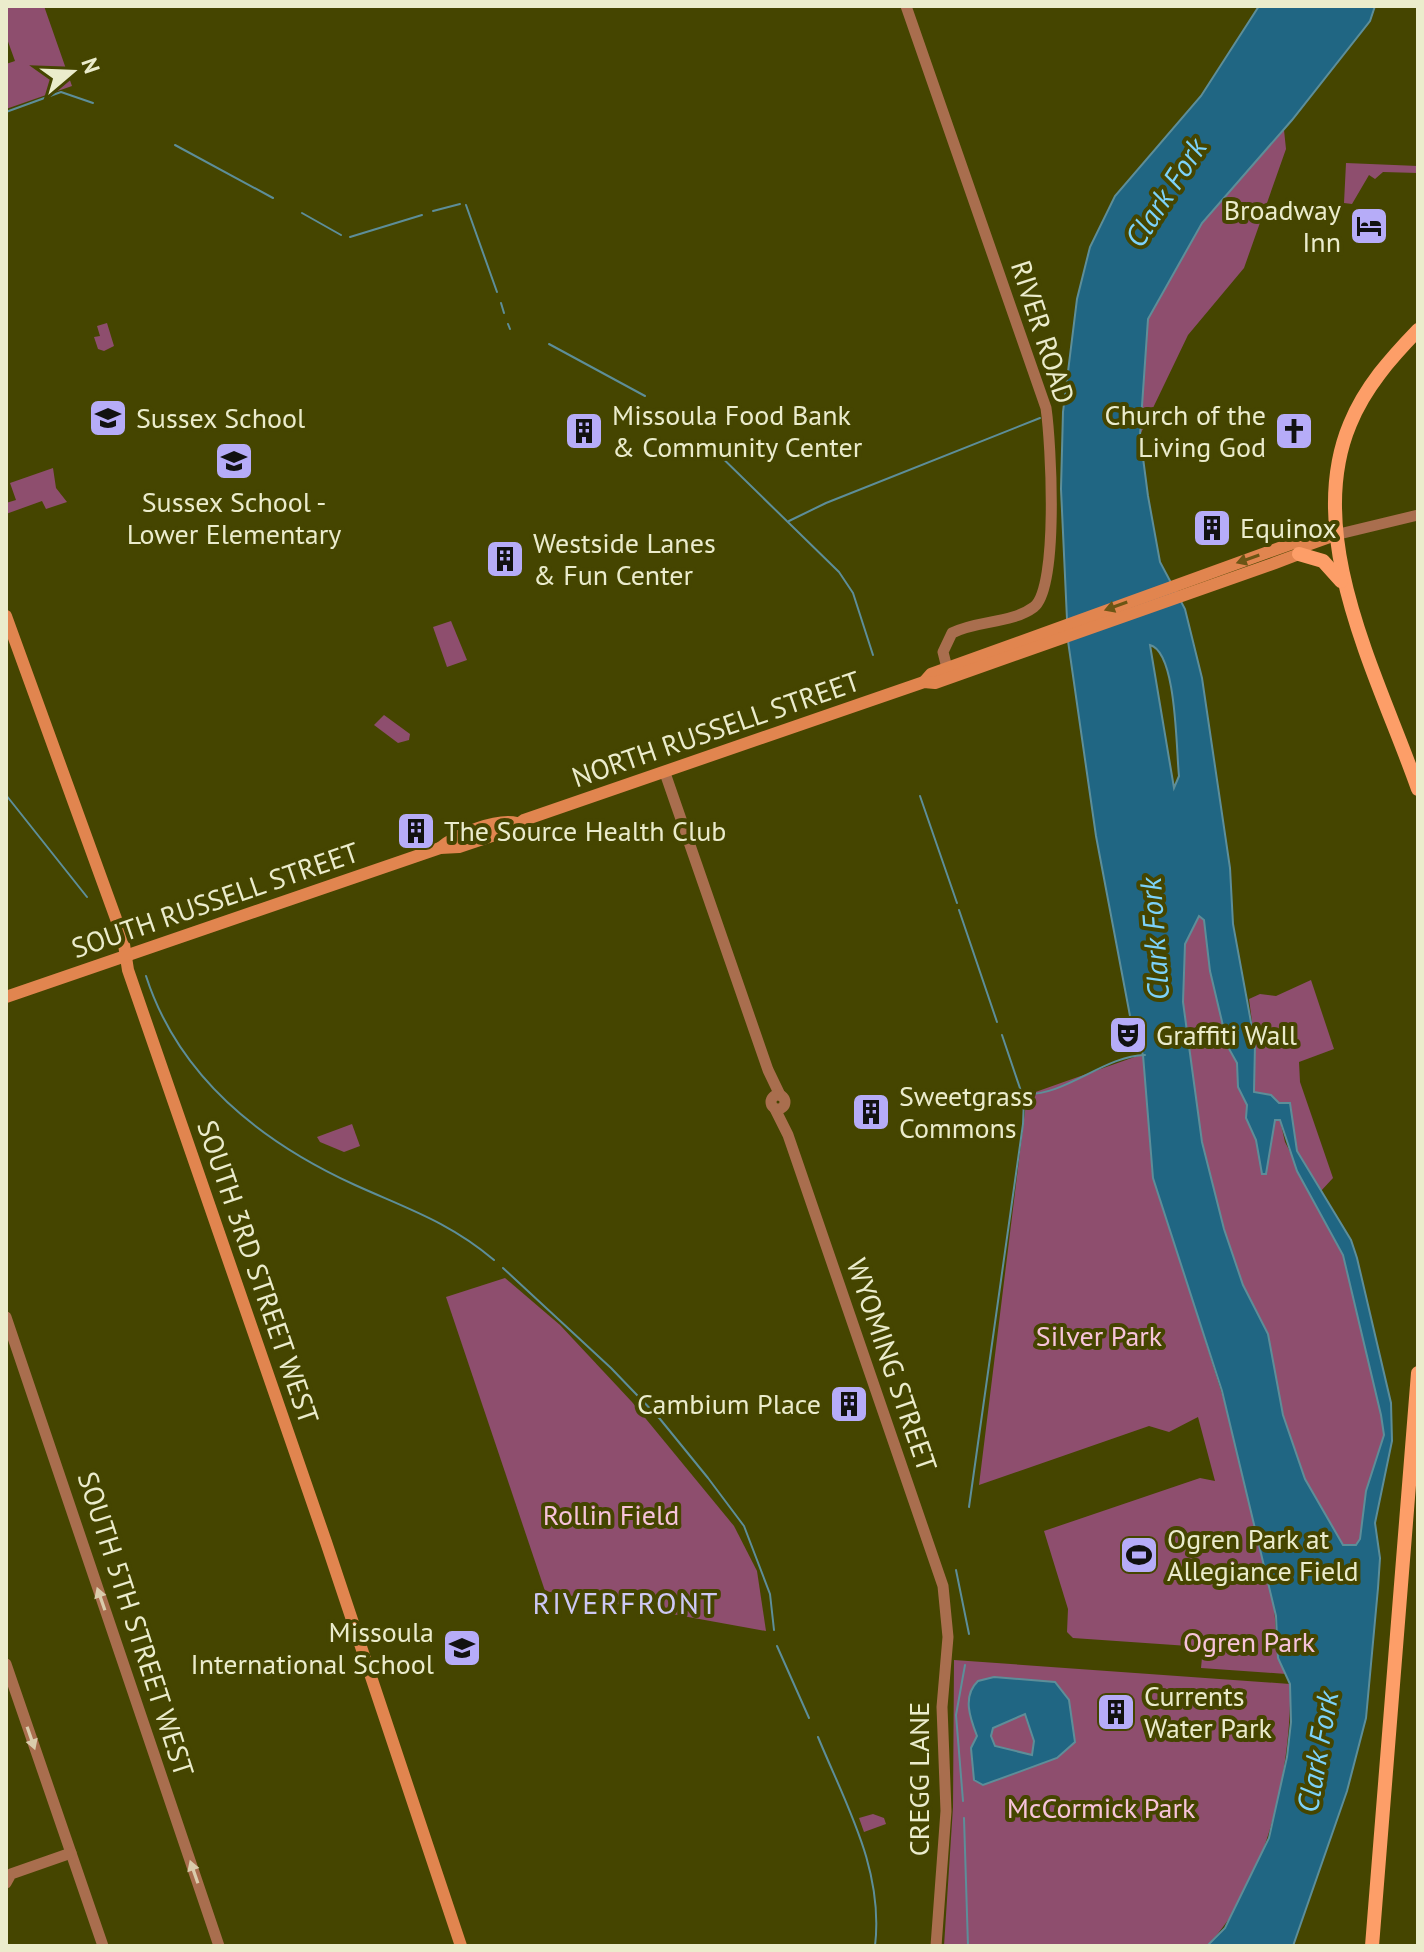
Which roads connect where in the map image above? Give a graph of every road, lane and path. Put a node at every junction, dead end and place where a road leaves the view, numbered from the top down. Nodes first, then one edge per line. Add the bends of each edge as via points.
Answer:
1 (906, 6) edge
2 (1418, 330) edge
3 (1418, 515) edge
4 (1335, 535) junction
5 (1303, 549) junction
6 (1345, 587) junction
7 (6, 616) edge
8 (1045, 638) junction
9 (947, 668) junction
10 (924, 682) junction
11 (665, 773) junction
12 (1418, 789) edge
13 (521, 821) junction
14 (440, 848) junction
15 (124, 950) junction
16 (6, 997) edge
17 (6, 1317) edge
18 (1418, 1373) edge
19 (1414, 1445) edge
20 (947, 1611) joint
21 (6, 1664) edge
22 (71, 1853) junction
23 (6, 1883) edge
24 (1373, 1929) junction
25 (103, 1946) edge
26 (219, 1946) edge
27 (461, 1946) edge
28 (936, 1946) edge
29 (1364, 1946) edge
30 (1372, 1946) edge

1 - 9 street, RIVER ROAD via 1046,408 1049,437 1050,569 1042,598 1026,612 952,633 943,652
2 - 4 main road via 1376,378 1349,425 1337,481
3 - 4 street, NORTH RUSSELL STREET
4 - 5 main road, NORTH RUSSELL STREET
4 - 6 main road
5 - 6 main road via 1323,561
5 - 8 main road, NORTH RUSSELL STREET
6 - 12 main road
7 - 15 main road, SOUTH 3RD STREET WEST
8 - 9 main road, NORTH RUSSELL STREET
8 - 10 main road, NORTH RUSSELL STREET via 935,683
9 - 10 main road, NORTH RUSSELL STREET
10 - 11 main road, NORTH RUSSELL STREET
11 - 13 main road, NORTH RUSSELL STREET
11 - 20 street, WYOMING STREET via 939,1574
13 - 14 main road, SOUTH RUSSELL STREET via 507,821
13 - 14 main road, SOUTH RUSSELL STREET via 510,830 459,847
14 - 15 main road, SOUTH RUSSELL STREET
15 - 16 main road, SOUTH RUSSELL STREET
15 - 27 main road, SOUTH 3RD STREET WEST
26 -> 17 street, SOUTH 5TH STREET WEST
18 - 19 main road
19 - 24 main road
20 - 28 street, CREGG LANE via 942,1707 946,1811
21 -> 22 street
22 - 23 street via 11,1874
22 - 25 street
24 - 29 street
24 - 30 main road

